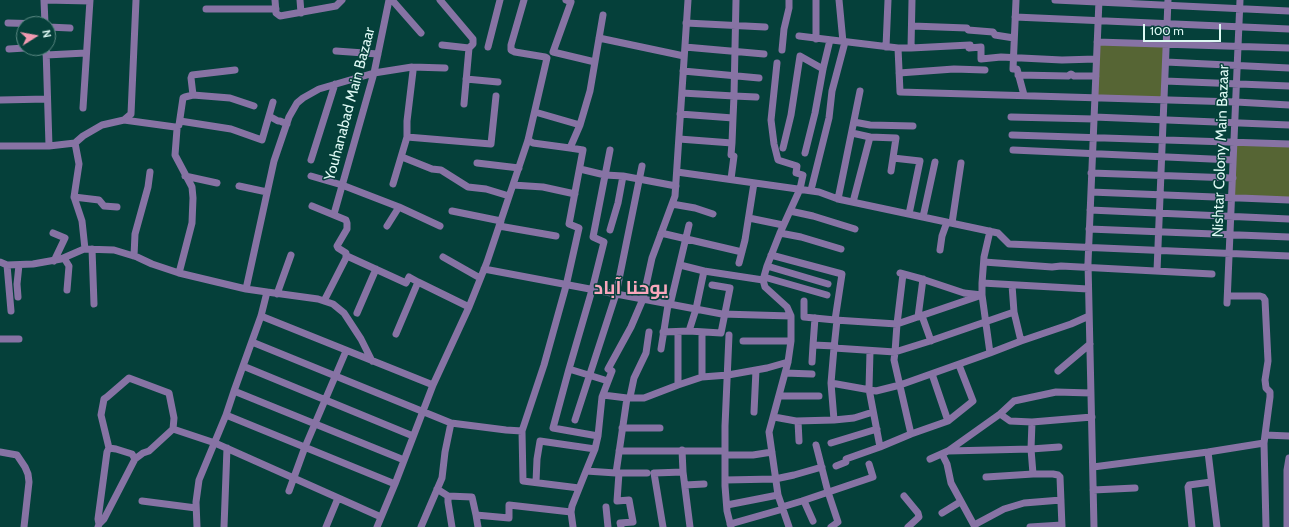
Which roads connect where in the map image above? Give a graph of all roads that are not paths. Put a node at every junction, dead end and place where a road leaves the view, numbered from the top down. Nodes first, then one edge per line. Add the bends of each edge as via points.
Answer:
1 (45, 0) edge
2 (90, 0) edge
3 (136, 0) edge
4 (251, 0) edge
5 (275, 0) edge
6 (300, 0) edge
7 (391, 0) edge
8 (440, 0) edge
9 (500, 0) edge
10 (524, 0) edge
11 (566, 0) edge
12 (688, 0) edge
13 (736, 0) edge
14 (789, 0) edge
15 (816, 0) edge
16 (839, 0) edge
17 (888, 0) edge
18 (912, 0) edge
19 (1016, 0) edge
20 (1056, 0) edge
21 (1240, 0) edge
22 (340, 1) edge
23 (1099, 2) edge
24 (1168, 3) edge
25 (276, 8) junction
26 (206, 9) dead end
27 (251, 9) junction
28 (1240, 9) junction
29 (1289, 11) edge
30 (300, 13) junction
31 (603, 15) dead end
32 (45, 16) edge
33 (1015, 17) junction
34 (1098, 21) junction
35 (8, 23) dead end
36 (16, 23) edge
37 (686, 23) junction
38 (1168, 24) junction
39 (736, 26) junction
40 (912, 26) junction
41 (56, 27) edge
42 (765, 27) dead end
43 (1239, 27) junction
44 (70, 28) dead end
45 (1289, 29) edge
46 (421, 33) dead end
47 (799, 36) dead end
48 (599, 38) junction
49 (1014, 38) junction
50 (816, 39) junction
51 (830, 40) junction
52 (844, 42) junction
53 (1097, 42) junction
54 (1167, 44) junction
55 (442, 45) dead end
56 (488, 47) dead end
57 (685, 47) junction
58 (886, 47) junction
59 (1238, 47) junction
60 (469, 48) junction
61 (898, 48) junction
62 (911, 48) junction
63 (1289, 48) edge
64 (9, 49) dead end
65 (16, 49) edge
66 (782, 50) dead end
67 (336, 51) dead end
68 (56, 52) edge
69 (735, 52) junction
70 (86, 53) junction
71 (378, 54) junction
72 (764, 54) dead end
73 (46, 56) edge
74 (684, 56) junction
75 (1013, 58) junction
76 (1096, 59) junction
77 (595, 62) junction
78 (1166, 62) junction
79 (777, 63) dead end
80 (1237, 65) junction
81 (412, 67) junction
82 (445, 68) dead end
83 (1289, 68) edge
84 (823, 69) junction
85 (235, 70) dead end
86 (985, 70) dead end
87 (683, 72) junction
88 (899, 73) junction
89 (374, 74) junction
90 (1018, 75) junction
91 (734, 76) junction
92 (1096, 76) junction
93 (466, 78) junction
94 (759, 78) dead end
95 (1165, 81) junction
96 (498, 82) dead end
97 (335, 84) junction
98 (1237, 84) junction
99 (1289, 86) edge
100 (860, 90) dead end
101 (682, 93) junction
102 (193, 96) junction
103 (496, 96) dead end
104 (734, 96) junction
105 (1024, 96) junction
106 (756, 97) dead end
107 (1095, 98) junction
108 (47, 99) junction
109 (0, 100) edge
110 (1164, 100) junction
111 (273, 102) dead end
112 (1236, 102) junction
113 (464, 104) dead end
114 (1289, 105) edge
115 (254, 106) dead end
116 (83, 108) dead end
117 (535, 112) junction
118 (680, 114) junction
119 (269, 116) junction
120 (1011, 117) dead end
121 (733, 118) junction
122 (1094, 118) junction
123 (124, 120) junction
124 (1163, 120) junction
125 (180, 121) junction
126 (854, 122) junction
127 (1235, 122) junction
128 (287, 124) junction
129 (580, 125) junction
130 (1289, 125) edge
131 (913, 126) dead end
132 (177, 129) junction
133 (852, 133) junction
134 (1012, 135) dead end
135 (407, 137) junction
136 (870, 137) junction
137 (1093, 137) junction
138 (679, 139) junction
139 (1162, 139) junction
140 (528, 140) junction
141 (1234, 141) junction
142 (75, 143) junction
143 (732, 143) junction
144 (1289, 144) edge
145 (0, 146) edge
146 (49, 146) junction
147 (570, 148) junction
148 (783, 148) dead end
149 (610, 150) dead end
150 (1013, 150) dead end
151 (805, 153) dead end
152 (1092, 155) junction
153 (402, 157) junction
154 (893, 158) junction
155 (1162, 158) junction
156 (311, 160) dead end
157 (1233, 160) junction
158 (935, 162) dead end
159 (477, 163) dead end
160 (961, 164) dead end
161 (642, 166) dead end
162 (519, 168) junction
163 (580, 169) junction
164 (890, 171) dead end
165 (150, 172) dead end
166 (676, 172) junction
167 (1091, 173) junction
168 (605, 175) junction
169 (186, 176) junction
170 (311, 176) dead end
171 (623, 176) junction
172 (1160, 176) junction
173 (1233, 178) junction
174 (640, 179) junction
175 (731, 180) junction
176 (217, 183) dead end
177 (754, 183) junction
178 (393, 184) dead end
179 (342, 185) junction
180 (513, 185) junction
181 (239, 186) dead end
182 (676, 186) junction
183 (800, 189) junction
184 (811, 190) junction
185 (267, 192) junction
186 (1091, 192) junction
187 (575, 194) junction
188 (1160, 194) junction
189 (509, 196) junction
190 (74, 197) junction
191 (1232, 198) junction
192 (838, 199) junction
193 (1289, 200) edge
194 (853, 202) junction
195 (672, 204) junction
196 (312, 206) dead end
197 (117, 207) dead end
198 (399, 207) junction
199 (790, 210) junction
200 (1090, 210) junction
201 (452, 211) dead end
202 (1160, 213) junction
203 (334, 214) junction
204 (713, 214) dead end
205 (909, 214) junction
206 (1231, 216) junction
207 (923, 217) junction
208 (749, 218) junction
209 (1289, 219) edge
210 (949, 223) junction
211 (500, 224) junction
212 (689, 225) dead end
213 (784, 225) junction
214 (387, 226) dead end
215 (440, 226) dead end
216 (854, 229) dead end
217 (1089, 229) junction
218 (610, 230) dead end
219 (990, 231) junction
220 (1159, 232) junction
221 (52, 233) dead end
222 (661, 233) junction
223 (780, 233) junction
224 (1231, 235) junction
225 (556, 236) dead end
226 (1289, 237) edge
227 (686, 239) junction
228 (88, 249) junction
229 (842, 249) dead end
230 (1088, 249) junction
231 (940, 250) dead end
232 (1158, 251) junction
233 (742, 252) junction
234 (1230, 253) junction
235 (291, 254) dead end
236 (771, 255) junction
237 (134, 256) junction
238 (347, 256) junction
239 (1289, 256) edge
240 (443, 257) dead end
241 (64, 258) junction
242 (54, 261) junction
243 (984, 262) junction
244 (739, 263) dead end
245 (3, 264) edge
246 (18, 265) junction
247 (680, 265) junction
248 (767, 266) junction
249 (1088, 268) junction
250 (376, 269) junction
251 (484, 269) junction
252 (704, 271) junction
253 (1157, 271) junction
254 (179, 273) junction
255 (1212, 274) dead end
256 (480, 278) junction
257 (763, 279) junction
258 (923, 279) junction
259 (418, 282) junction
260 (982, 283) junction
261 (828, 284) dead end
262 (712, 285) dead end
263 (1012, 285) junction
264 (566, 286) junction
265 (246, 289) junction
266 (1088, 289) junction
267 (67, 290) dead end
268 (592, 290) junction
269 (267, 292) junction
270 (277, 294) junction
271 (616, 294) junction
272 (827, 295) dead end
273 (982, 295) junction
274 (18, 297) dead end
275 (643, 300) junction
276 (324, 301) junction
277 (804, 301) dead end
278 (94, 304) dead end
279 (669, 305) junction
280 (469, 307) junction
281 (696, 309) junction
282 (11, 311) dead end
283 (1014, 312) junction
284 (357, 313) dead end
285 (724, 314) junction
286 (261, 316) junction
287 (792, 316) junction
288 (920, 316) junction
289 (1089, 316) junction
290 (815, 318) junction
291 (836, 320) junction
292 (985, 322) junction
293 (897, 324) junction
294 (649, 332) dead end
295 (663, 332) junction
296 (678, 332) junction
297 (689, 332) junction
298 (702, 332) junction
299 (396, 334) dead end
300 (729, 335) dead end
301 (0, 339) edge
302 (19, 339) dead end
303 (743, 341) dead end
304 (791, 341) junction
305 (931, 341) junction
306 (252, 342) junction
307 (1021, 342) junction
308 (1090, 344) junction
309 (813, 345) junction
310 (834, 347) junction
311 (661, 349) dead end
312 (346, 350) junction
313 (870, 351) junction
314 (895, 352) junction
315 (990, 353) junction
316 (372, 361) junction
317 (788, 362) junction
318 (812, 362) dead end
319 (959, 365) junction
320 (243, 366) junction
321 (569, 369) junction
322 (756, 370) junction
323 (1058, 371) dead end
324 (785, 373) junction
325 (812, 374) dead end
326 (932, 374) junction
327 (728, 375) junction
328 (335, 376) junction
329 (590, 377) junction
330 (702, 377) junction
331 (608, 381) junction
332 (831, 384) junction
333 (433, 385) junction
334 (678, 385) junction
335 (900, 386) junction
336 (869, 389) junction
337 (234, 391) junction
338 (1091, 393) junction
339 (603, 395) junction
340 (780, 396) junction
341 (819, 396) dead end
342 (629, 398) junction
343 (325, 400) junction
344 (423, 411) junction
345 (754, 412) dead end
346 (873, 412) junction
347 (1000, 414) junction
348 (226, 415) junction
349 (774, 416) junction
350 (1092, 417) junction
351 (575, 420) dead end
352 (834, 420) junction
353 (798, 421) junction
354 (948, 421) junction
355 (1032, 422) junction
356 (451, 423) junction
357 (315, 424) junction
358 (622, 428) junction
359 (660, 428) dead end
360 (173, 429) junction
361 (877, 429) junction
362 (522, 431) junction
363 (911, 434) junction
364 (413, 436) junction
365 (598, 436) junction
366 (1289, 436) edge
367 (1265, 439) junction
368 (799, 441) dead end
369 (215, 443) junction
370 (831, 443) dead end
371 (816, 445) dead end
372 (305, 447) junction
373 (880, 447) junction
374 (1059, 447) dead end
375 (109, 448) junction
376 (227, 448) junction
377 (1031, 449) junction
378 (595, 450) junction
379 (682, 450) junction
380 (619, 451) junction
381 (0, 452) edge
382 (772, 452) junction
383 (945, 452) junction
384 (1208, 452) junction
385 (725, 453) junction
386 (1289, 458) edge
387 (135, 459) junction
388 (930, 459) dead end
389 (404, 460) junction
390 (869, 464) dead end
391 (836, 466) dead end
392 (822, 467) junction
393 (1093, 467) junction
394 (586, 471) junction
395 (683, 472) junction
396 (618, 473) junction
397 (647, 473) dead end
398 (1033, 474) junction
399 (986, 477) dead end
400 (294, 478) junction
401 (776, 478) junction
402 (725, 480) junction
403 (536, 482) junction
404 (1211, 482) junction
405 (395, 484) junction
406 (704, 484) dead end
407 (685, 485) junction
408 (579, 488) junction
409 (1135, 488) dead end
410 (437, 489) junction
411 (1093, 490) junction
412 (289, 491) dead end
413 (828, 492) junction
414 (778, 495) junction
415 (448, 496) junction
416 (904, 496) dead end
417 (338, 498) junction
418 (1061, 500) junction
419 (142, 501) dead end
420 (804, 501) junction
421 (960, 502) junction
422 (727, 505) junction
423 (606, 507) dead end
424 (196, 508) junction
425 (782, 508) junction
426 (571, 512) junction
427 (942, 513) dead end
428 (476, 515) junction
429 (381, 517) junction
430 (424, 518) junction
431 (813, 521) dead end
432 (99, 526) edge
433 (730, 526) edge
434 (974, 526) edge
435 (1062, 526) edge
436 (24, 527) edge
437 (197, 527) edge
438 (224, 527) edge
439 (326, 527) edge
440 (377, 527) edge
441 (421, 527) edge
442 (426, 527) edge
443 (452, 527) edge
444 (478, 527) edge
445 (573, 527) edge
446 (608, 527) edge
447 (621, 527) edge
448 (663, 527) edge
449 (690, 527) edge
450 (789, 527) edge
451 (831, 527) edge
452 (908, 527) edge
453 (1030, 527) edge
454 (1094, 527) edge
455 (1192, 527) edge
456 (1217, 527) edge
457 (1266, 527) edge
458 (1287, 527) edge

1 - 2 street
1 - 32 street
2 - 70 street
3 - 123 street via 131,114
4 - 27 street
5 - 25 street
6 - 30 street
7 - 46 street
7 - 71 street, Youhanabad Main Bazaar
8 - 60 street via 473,39 473,44
9 - 56 street
10 - 117 street via 511,50 547,58
11 - 77 street via 571,2 553,52
12 - 37 street
13 - 39 street
14 - 66 street
15 - 50 street
16 - 52 street
17 - 58 street
18 - 40 street
19 - 33 street
20 - 23 street
21 - 28 street, Nishtar Colony Main Bazaar
22 - 30 street via 336,6
23 - 24 street
23 - 34 street
24 - 28 street
24 - 38 street
25 - 27 street
25 - 30 street via 276,13 280,16
26 - 27 street
28 - 29 street
28 - 43 street, Nishtar Colony Main Bazaar
31 - 48 street
33 - 34 street
33 - 49 street
34 - 38 street
34 - 53 street
35 - 36 street
37 - 39 street
37 - 57 street
38 - 43 street
38 - 54 street
39 - 42 street
39 - 69 street
40 - 49 street via 968,28
40 - 62 street
41 - 44 street
43 - 45 street
43 - 59 street, Nishtar Colony Main Bazaar
47 - 50 street
48 - 74 street
48 - 77 street
49 - 75 street
50 - 51 street
51 - 52 street
51 - 84 street
52 - 58 street
52 - 184 street
53 - 54 street
53 - 76 street
54 - 59 street
54 - 78 street
55 - 60 street
57 - 69 street
57 - 74 street
58 - 61 street
59 - 63 street
59 - 80 street, Nishtar Colony Main Bazaar
60 - 93 street
61 - 62 street
61 - 88 street
62 - 75 street via 981,47 981,59
64 - 65 street
67 - 71 street
68 - 70 street
69 - 72 street
69 - 91 street
70 - 116 street
71 - 89 street, Youhanabad Main Bazaar
73 - 108 street
74 - 87 street
75 - 76 street
75 - 90 street via 1013,69 1017,69
76 - 92 street
77 - 129 street
78 - 80 street
78 - 95 street
79 - 183 street via 771,120 774,144 778,160 797,166 796,173 804,175
80 - 83 street
80 - 98 street, Nishtar Colony Main Bazaar
81 - 82 street
81 - 89 street
81 - 135 street
84 - 148 street via 800,56
84 - 151 street
85 - 102 street via 192,75
86 - 88 street via 954,69
87 - 91 street
87 - 101 street
88 - 105 street via 900,92
89 - 97 street
89 - 179 street, Youhanabad Main Bazaar
90 - 92 street
90 - 105 street
91 - 94 street
91 - 104 street
92 - 107 street
93 - 96 street
93 - 113 street
95 - 98 street
95 - 110 street
97 - 128 street via 319,89 297,103
97 - 156 street
98 - 99 street
98 - 112 street, Nishtar Colony Main Bazaar
100 - 126 street
101 - 104 street
101 - 118 street
102 - 115 street via 230,98
102 - 125 street via 183,98
103 - 135 street via 491,144
104 - 106 street
104 - 121 street
105 - 107 street
107 - 110 street
107 - 122 street
108 - 109 street
108 - 146 street
110 - 112 street
110 - 124 street
111 - 119 street
112 - 114 street
112 - 127 street, Nishtar Colony Main Bazaar
117 - 129 street
117 - 140 street
118 - 121 street
118 - 138 street
119 - 125 street via 262,140 231,129
119 - 128 street
120 - 122 street
121 - 143 street
122 - 124 street
122 - 137 street
123 - 132 street via 174,126
123 - 142 street via 102,125
124 - 127 street
124 - 139 street
125 - 132 street
126 - 131 street
126 - 133 street
127 - 130 street
127 - 141 street, Nishtar Colony Main Bazaar
128 - 185 street via 274,161
129 - 147 street
132 - 169 street via 175,155
133 - 136 street
133 - 192 street
134 - 137 street
135 - 153 street
136 - 154 street via 896,138
136 - 194 street
137 - 139 street
137 - 152 street
138 - 143 street
138 - 166 street
139 - 141 street
139 - 155 street
140 - 147 street via 533,143
140 - 162 street
141 - 144 street
141 - 157 street, Nishtar Colony Main Bazaar
142 - 146 street
142 - 190 street via 79,164
143 - 175 street via 731,155 734,156
145 - 146 street
147 - 163 street via 583,150
149 - 168 street
150 - 152 street
152 - 155 street
152 - 167 street
153 - 178 street
153 - 189 street via 441,170 468,187
154 - 164 street
154 - 205 street via 920,161
155 - 157 street
155 - 172 street
157 - 173 street, Nishtar Colony Main Bazaar
158 - 207 street
159 - 162 street
160 - 210 street
161 - 174 street
162 - 180 street
163 - 168 street
163 - 187 street
165 - 237 street via 135,234
166 - 175 street
166 - 182 street
167 - 172 street
167 - 186 street
168 - 171 street
168 - 268 street via 593,237 604,242
169 - 176 street
169 - 254 street via 192,187 192,223
170 - 179 street
171 - 174 street
171 - 218 street
172 - 173 street
172 - 188 street
173 - 191 street, Nishtar Colony Main Bazaar
174 - 182 street
174 - 271 street
175 - 177 street
177 - 183 street
177 - 208 street
179 - 198 street
179 - 203 street, Youhanabad Main Bazaar
180 - 187 street via 543,187
180 - 189 street
181 - 185 street
182 - 195 street
183 - 184 street
183 - 199 street
184 - 192 street
185 - 265 street
186 - 188 street
186 - 200 street
187 - 264 street via 569,224 579,228
188 - 191 street
188 - 202 street
189 - 211 street
190 - 197 street via 99,200 104,206
190 - 228 street
191 - 193 street
191 - 206 street, Nishtar Colony Main Bazaar
192 - 194 street
194 - 205 street
195 - 204 street
195 - 222 street
196 - 203 street
198 - 214 street
198 - 215 street
199 - 213 street
199 - 216 street
200 - 202 street
200 - 217 street
201 - 211 street
202 - 206 street
202 - 220 street
203 - 238 street via 347,223 347,229 337,246
205 - 207 street
206 - 209 street
206 - 224 street, Nishtar Colony Main Bazaar
207 - 210 street
208 - 213 street
208 - 233 street
210 - 219 street
210 - 231 street via 942,236
211 - 225 street
211 - 251 street
212 - 227 street
213 - 223 street
217 - 220 street
217 - 230 street
219 - 230 street via 998,233 1010,244
219 - 243 street
220 - 224 street
220 - 232 street
221 - 242 street via 65,238
222 - 227 street
222 - 275 street via 652,258
223 - 229 street
223 - 236 street
224 - 226 street
224 - 234 street, Nishtar Colony Main Bazaar
227 - 233 street
227 - 247 street
228 - 237 street via 114,250
228 - 241 street
228 - 278 street
230 - 232 street
230 - 249 street
232 - 234 street
232 - 253 street
233 - 244 street
234 - 239 street
234 - 367 street, Nishtar Colony Main Bazaar via 1228,300 1260,296 1265,300 1268,361 1265,380 1266,388 1270,392
235 - 270 street
236 - 248 street
236 - 291 street via 842,274
237 - 254 street
238 - 250 street
238 - 276 street
240 - 256 street
241 - 242 street
241 - 267 street via 69,266
242 - 246 street
243 - 249 street
243 - 260 street
245 - 246 street
245 - 282 street
246 - 274 street
247 - 252 street
247 - 279 street
248 - 257 street
248 - 261 street
249 - 253 street
249 - 266 street
250 - 259 street via 406,283 409,277
250 - 284 street
251 - 256 street
251 - 264 street
252 - 257 street
252 - 281 street
253 - 255 street
254 - 265 street
256 - 280 street
257 - 272 street
257 - 287 street via 765,287 787,307
258 - 273 street via 964,293
258 - 288 street
258 - 293 street via 902,274
259 - 280 street
259 - 299 street
260 - 263 street
260 - 273 street
262 - 285 street via 730,288
263 - 266 street
263 - 283 street
264 - 268 street
264 - 362 street
265 - 269 street
266 - 289 street
268 - 271 street
268 - 321 street
269 - 270 street
269 - 286 street
270 - 276 street
271 - 275 street
271 - 329 street
273 - 288 street
273 - 292 street
275 - 279 street
275 - 331 street via 608,369 612,371
276 - 316 street via 344,312
277 - 290 street via 804,317
279 - 281 street
279 - 295 street
280 - 333 street
281 - 285 street
281 - 297 street
283 - 292 street
283 - 307 street
285 - 287 street
285 - 298 street via 721,333
286 - 306 street
286 - 312 street
287 - 304 street
288 - 293 street
288 - 305 street
289 - 307 street
289 - 308 street
290 - 291 street
290 - 309 street
291 - 293 street
291 - 310 street
292 - 305 street
292 - 315 street
293 - 314 street
294 - 342 street via 646,353 634,378
295 - 296 street
295 - 311 street
296 - 297 street
296 - 334 street
297 - 298 street
298 - 330 street
300 - 327 street
301 - 302 street
303 - 304 street
304 - 317 street
305 - 314 street
306 - 320 street
306 - 328 street
307 - 315 street
308 - 323 street
308 - 338 street
309 - 310 street
309 - 318 street
310 - 313 street
310 - 332 street
312 - 316 street
312 - 328 street
313 - 314 street
313 - 336 street
314 - 335 street via 894,360
315 - 319 street
316 - 333 street
317 - 322 street
317 - 324 street
319 - 326 street
319 - 354 street via 973,401
320 - 337 street
320 - 343 street
321 - 329 street
321 - 365 street via 553,428
322 - 327 street
322 - 345 street
324 - 325 street
324 - 340 street
326 - 335 street
326 - 354 street
327 - 330 street
327 - 385 street
328 - 343 street
328 - 344 street
329 - 331 street
329 - 351 street
330 - 334 street
331 - 339 street
332 - 336 street
332 - 352 street
333 - 344 street
334 - 342 street via 644,398
335 - 336 street via 876,391
335 - 363 street
336 - 346 street
337 - 348 street
337 - 357 street
338 - 347 street via 1056,392 1022,399 1014,401
338 - 350 street
339 - 342 street
339 - 365 street
340 - 341 street
340 - 349 street
342 - 358 street
343 - 357 street
343 - 364 street
344 - 356 street
344 - 364 street
346 - 352 street via 854,418
346 - 361 street
347 - 355 street via 1010,421
347 - 383 street
348 - 369 street
348 - 372 street
349 - 353 street
349 - 382 street via 769,432
350 - 355 street
350 - 393 street
352 - 353 street
353 - 368 street
354 - 363 street
355 - 377 street
356 - 362 street
356 - 410 street via 442,478
357 - 372 street
357 - 389 street
358 - 359 street
358 - 380 street
360 - 369 street
360 - 375 street via 174,418 169,393 129,378 104,399 101,415
360 - 387 street via 149,451
361 - 370 street
361 - 373 street
362 - 403 street via 522,480
363 - 373 street
364 - 389 street
365 - 378 street
366 - 367 street
367 - 384 street
367 - 457 street
369 - 376 street
369 - 424 street via 199,480
371 - 392 street
372 - 400 street
372 - 405 street
373 - 391 street
374 - 377 street
375 - 387 street via 132,454
375 - 432 street
376 - 400 street
376 - 438 street
377 - 383 street
377 - 398 street
378 - 394 street
378 - 403 street via 540,441
379 - 380 street
379 - 385 street
379 - 395 street
380 - 396 street
381 - 436 street via 17,456 28,474
382 - 385 street via 753,455
382 - 401 street
383 - 388 street
383 - 421 street via 951,483
384 - 393 street
384 - 404 street
385 - 402 street
386 - 458 street
387 - 432 street
389 - 405 street
390 - 413 street via 874,477
392 - 401 street
392 - 413 street
393 - 411 street
394 - 396 street
394 - 408 street
395 - 407 street
395 - 448 street via 654,473
396 - 397 street
396 - 447 street via 617,501 629,500 633,522 620,523
398 - 399 street
398 - 418 street via 1058,475
400 - 412 street
400 - 417 street
401 - 402 street
401 - 414 street
402 - 422 street
403 - 408 street
404 - 455 street via 1188,487
404 - 456 street
405 - 429 street
406 - 407 street
407 - 449 street
408 - 426 street
409 - 411 street
410 - 415 street
410 - 430 street
411 - 454 street
413 - 420 street
413 - 451 street via 838,522
414 - 422 street
414 - 425 street
415 - 428 street via 472,497
415 - 443 street
416 - 452 street via 919,517
417 - 429 street
417 - 439 street
418 - 434 street via 1024,503 1004,508
418 - 435 street
419 - 424 street
420 - 425 street
420 - 431 street
421 - 427 street
421 - 434 street
422 - 433 street
423 - 446 street
424 - 437 street
425 - 433 street
425 - 450 street
426 - 428 street via 509,505 509,518
426 - 445 street
428 - 444 street
429 - 440 street
430 - 441 street
430 - 442 street
435 - 453 street

